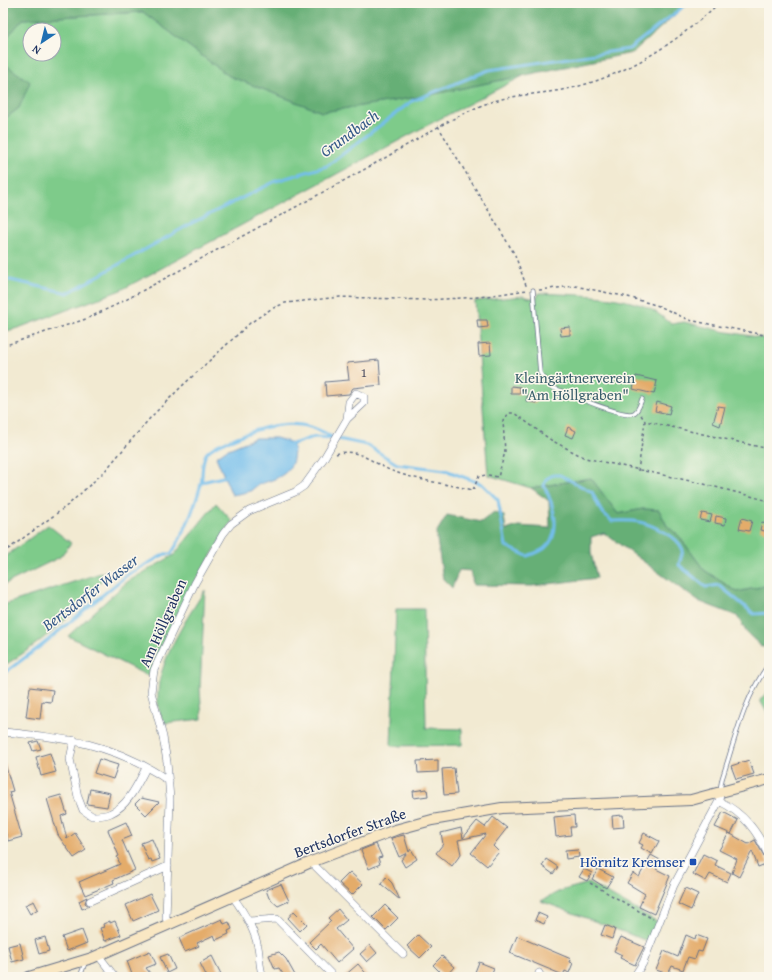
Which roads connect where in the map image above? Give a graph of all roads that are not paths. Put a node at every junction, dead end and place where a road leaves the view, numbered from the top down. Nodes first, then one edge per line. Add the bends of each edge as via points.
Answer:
1 (534, 290) road end
2 (642, 399) dead end
3 (347, 419) dead end
4 (769, 664) edge
5 (3, 732) edge
6 (74, 740) junction
7 (146, 768) junction
8 (769, 779) edge
9 (168, 781) junction
10 (719, 797) junction
11 (769, 857) edge
12 (311, 862) junction
13 (168, 866) junction
14 (233, 897) junction
15 (90, 901) dead end
16 (249, 922) junction
17 (169, 926) junction
18 (403, 954) dead end
19 (98, 955) junction
20 (86, 960) junction
21 (29, 977) edge
22 (80, 977) edge
23 (115, 977) edge
24 (263, 977) edge
25 (334, 977) edge
26 (634, 977) edge

1 - 2 lane via 540,374 545,382 551,387 626,414 638,410
3 - 9 street, Am Höllgraben via 304,486 296,492 249,511 231,524 217,543 195,583 154,670 151,692 160,721
4 - 10 lane via 746,703 722,779
5 - 6 street
6 - 7 street via 111,751
6 - 7 street via 70,759 78,797 82,810 92,816 112,813 118,809 133,792
7 - 9 street
8 - 10 main road, Bertsdorfer Straße
9 - 13 street, Am Höllgraben
10 - 11 street via 747,821 761,839
10 - 12 main road, Bertsdorfer Straße via 668,802 533,806 469,813 389,832
10 - 26 street via 681,870 643,963
12 - 14 main road, Bertsdorfer Straße
12 - 18 street
13 - 15 street
13 - 17 street, Am Höllgraben via 166,918
14 - 16 street
14 - 17 main road, Bertsdorfer Straße
16 - 24 street via 258,947
16 - 25 street via 277,919
17 - 19 main road, Bertsdorfer Straße
19 - 20 main road, Bertsdorfer Straße
19 - 23 street
20 - 21 main road, Bertsdorfer Straße
20 - 22 lane

